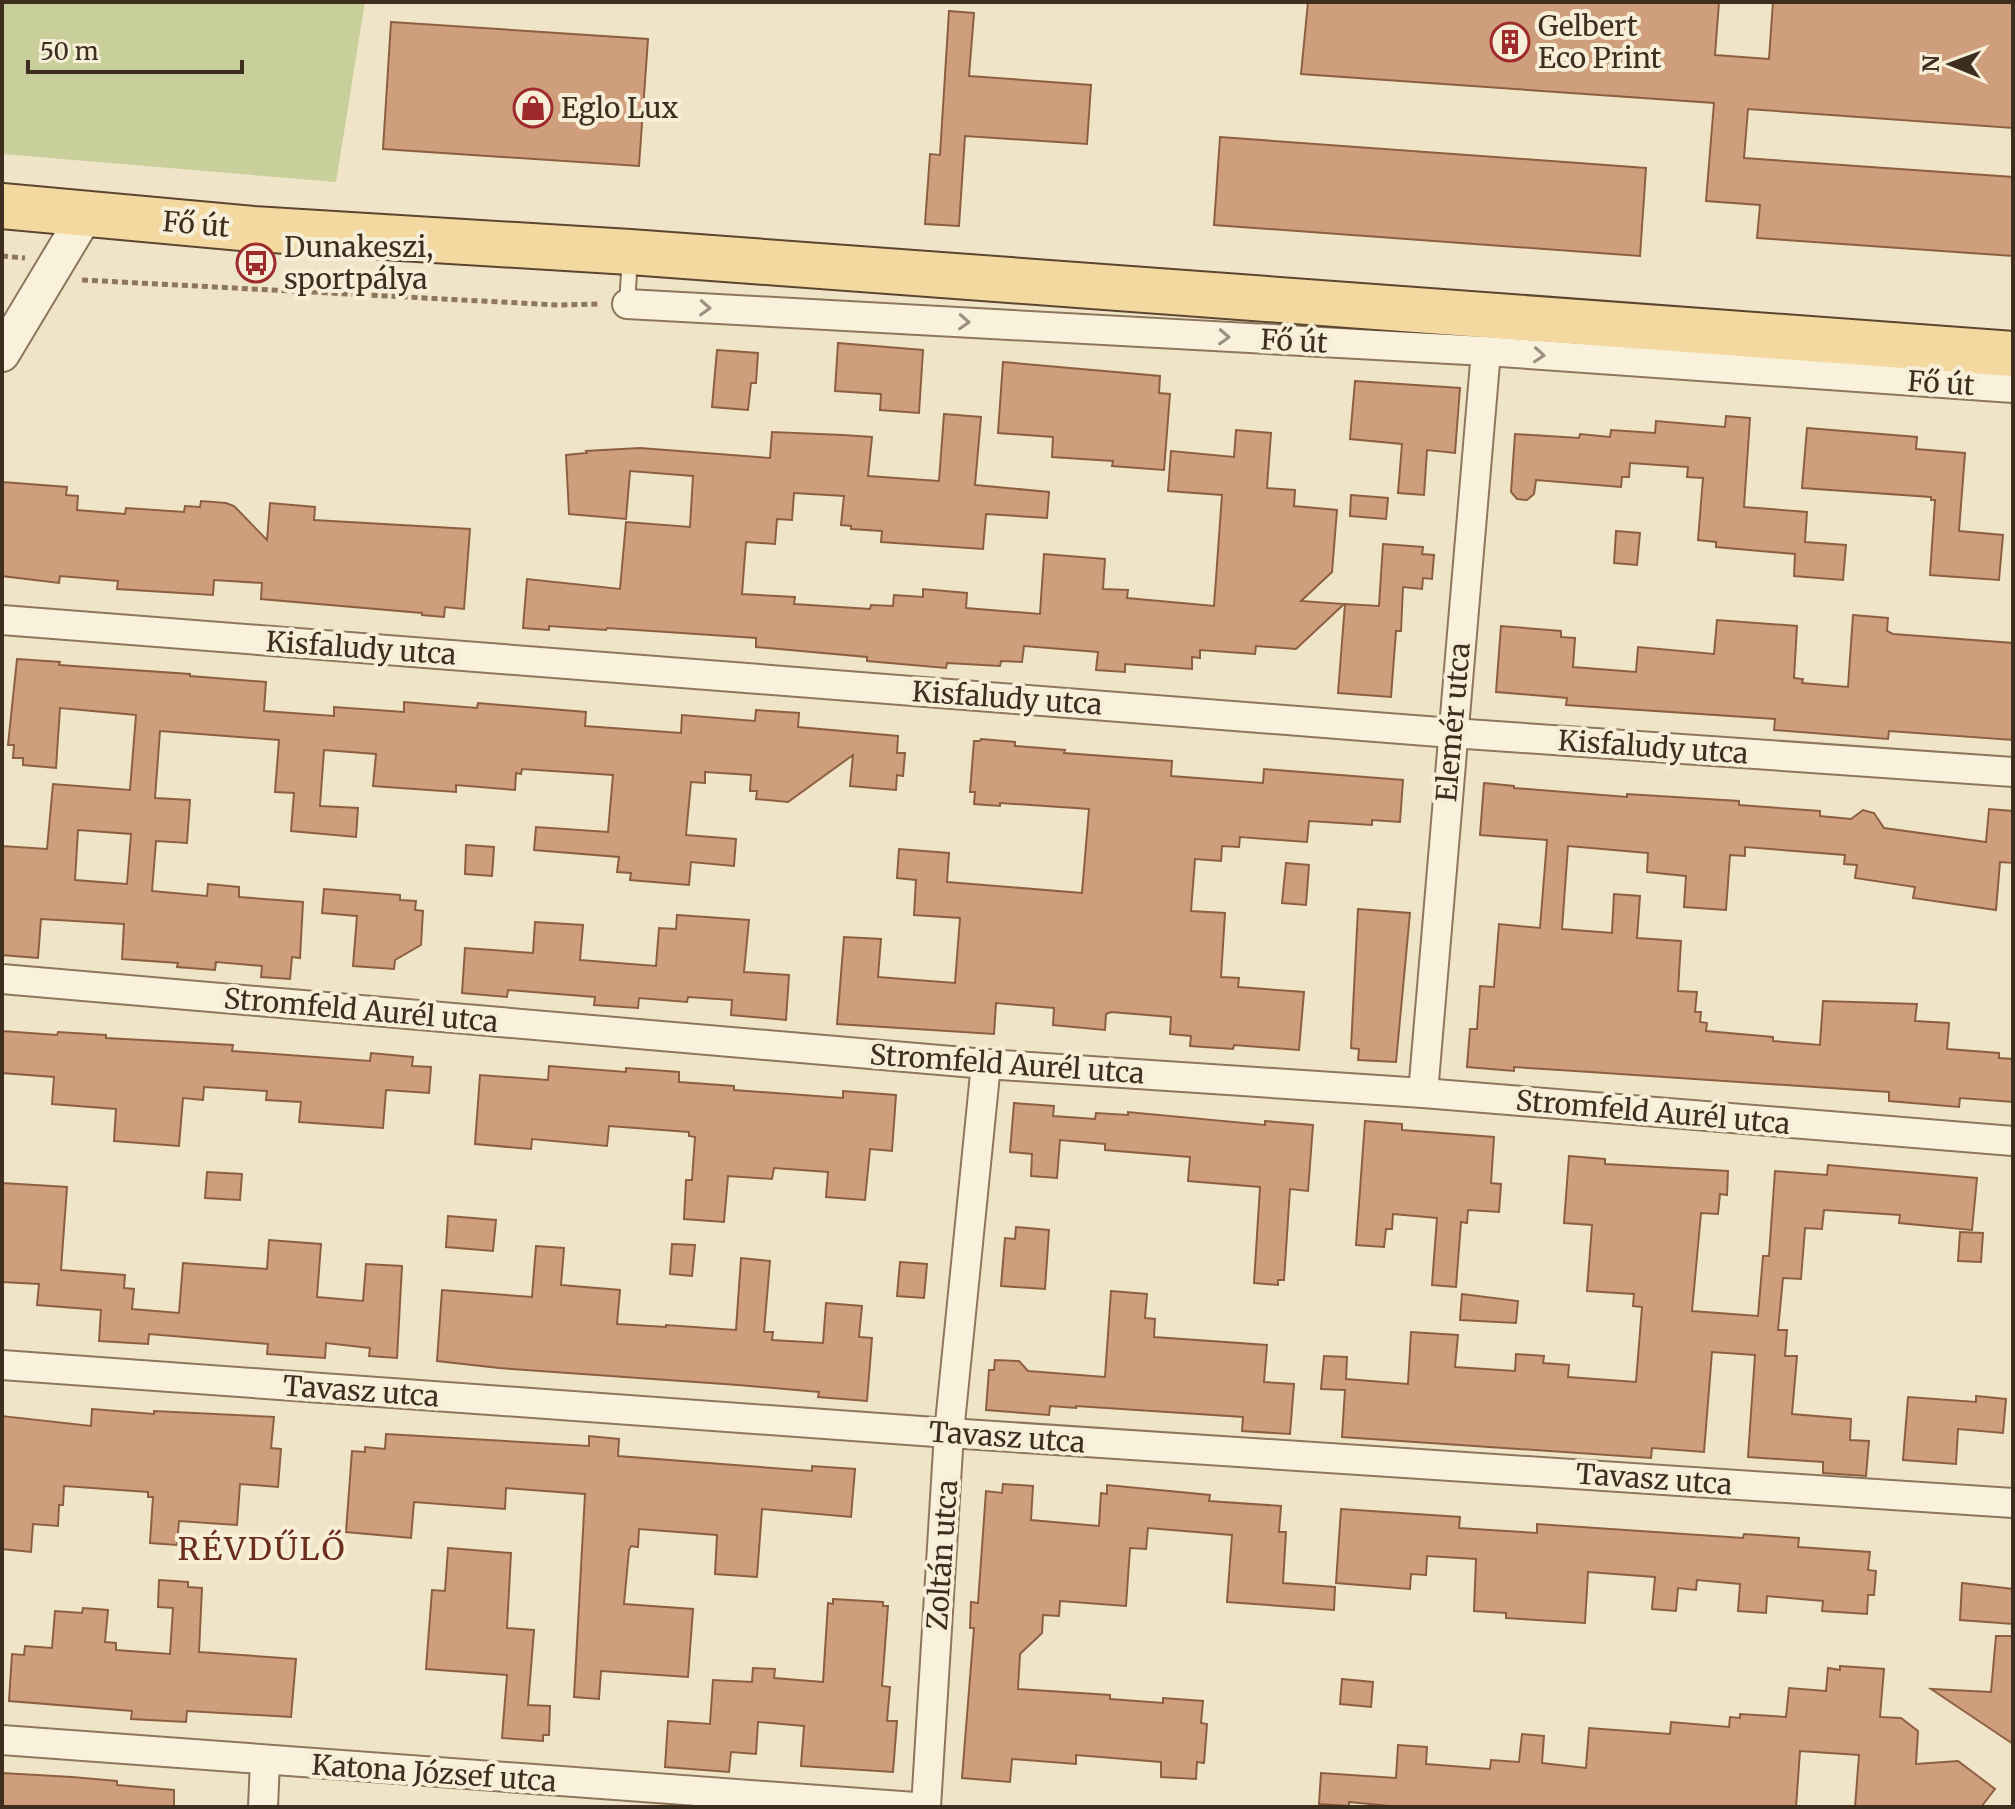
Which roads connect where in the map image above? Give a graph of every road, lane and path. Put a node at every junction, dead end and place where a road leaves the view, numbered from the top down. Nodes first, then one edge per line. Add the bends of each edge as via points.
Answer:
1 (2, 206) edge
2 (86, 214) junction
3 (630, 252) junction
4 (46, 279) junction
5 (627, 304) junction
6 (1486, 351) junction
7 (2, 354) edge
8 (2013, 354) edge
9 (2013, 388) edge
10 (2, 620) edge
11 (1452, 733) junction
12 (2013, 772) edge
13 (2, 979) edge
14 (986, 1064) junction
15 (1423, 1093) junction
16 (2013, 1141) edge
17 (2, 1365) edge
18 (949, 1433) junction
19 (2013, 1503) edge
20 (2, 1740) edge
21 (265, 1761) junction
22 (263, 1807) edge
23 (915, 1807) edge
24 (926, 1807) edge

1 - 2 main road, Fő út
2 - 3 main road, Fő út
2 - 4 street
3 - 5 lane
3 - 8 main road, Fő út
4 - 5 path
4 - 7 street
5 -> 6 street, Fő út
6 -> 9 street, Fő út
6 - 11 street, Elemér utca
10 - 11 street, Kisfaludy utca
11 - 12 street, Kisfaludy utca
11 - 15 street, Elemér utca
13 - 14 street, Stromfeld Aurél utca
14 - 15 street, Stromfeld Aurél utca
14 - 18 street, Zoltán utca
15 - 16 street, Stromfeld Aurél utca
17 - 18 street, Tavasz utca
18 - 19 street, Tavasz utca
18 - 24 street, Zoltán utca
20 - 21 street, Katona József utca
21 - 22 street
21 - 23 street, Katona József utca

